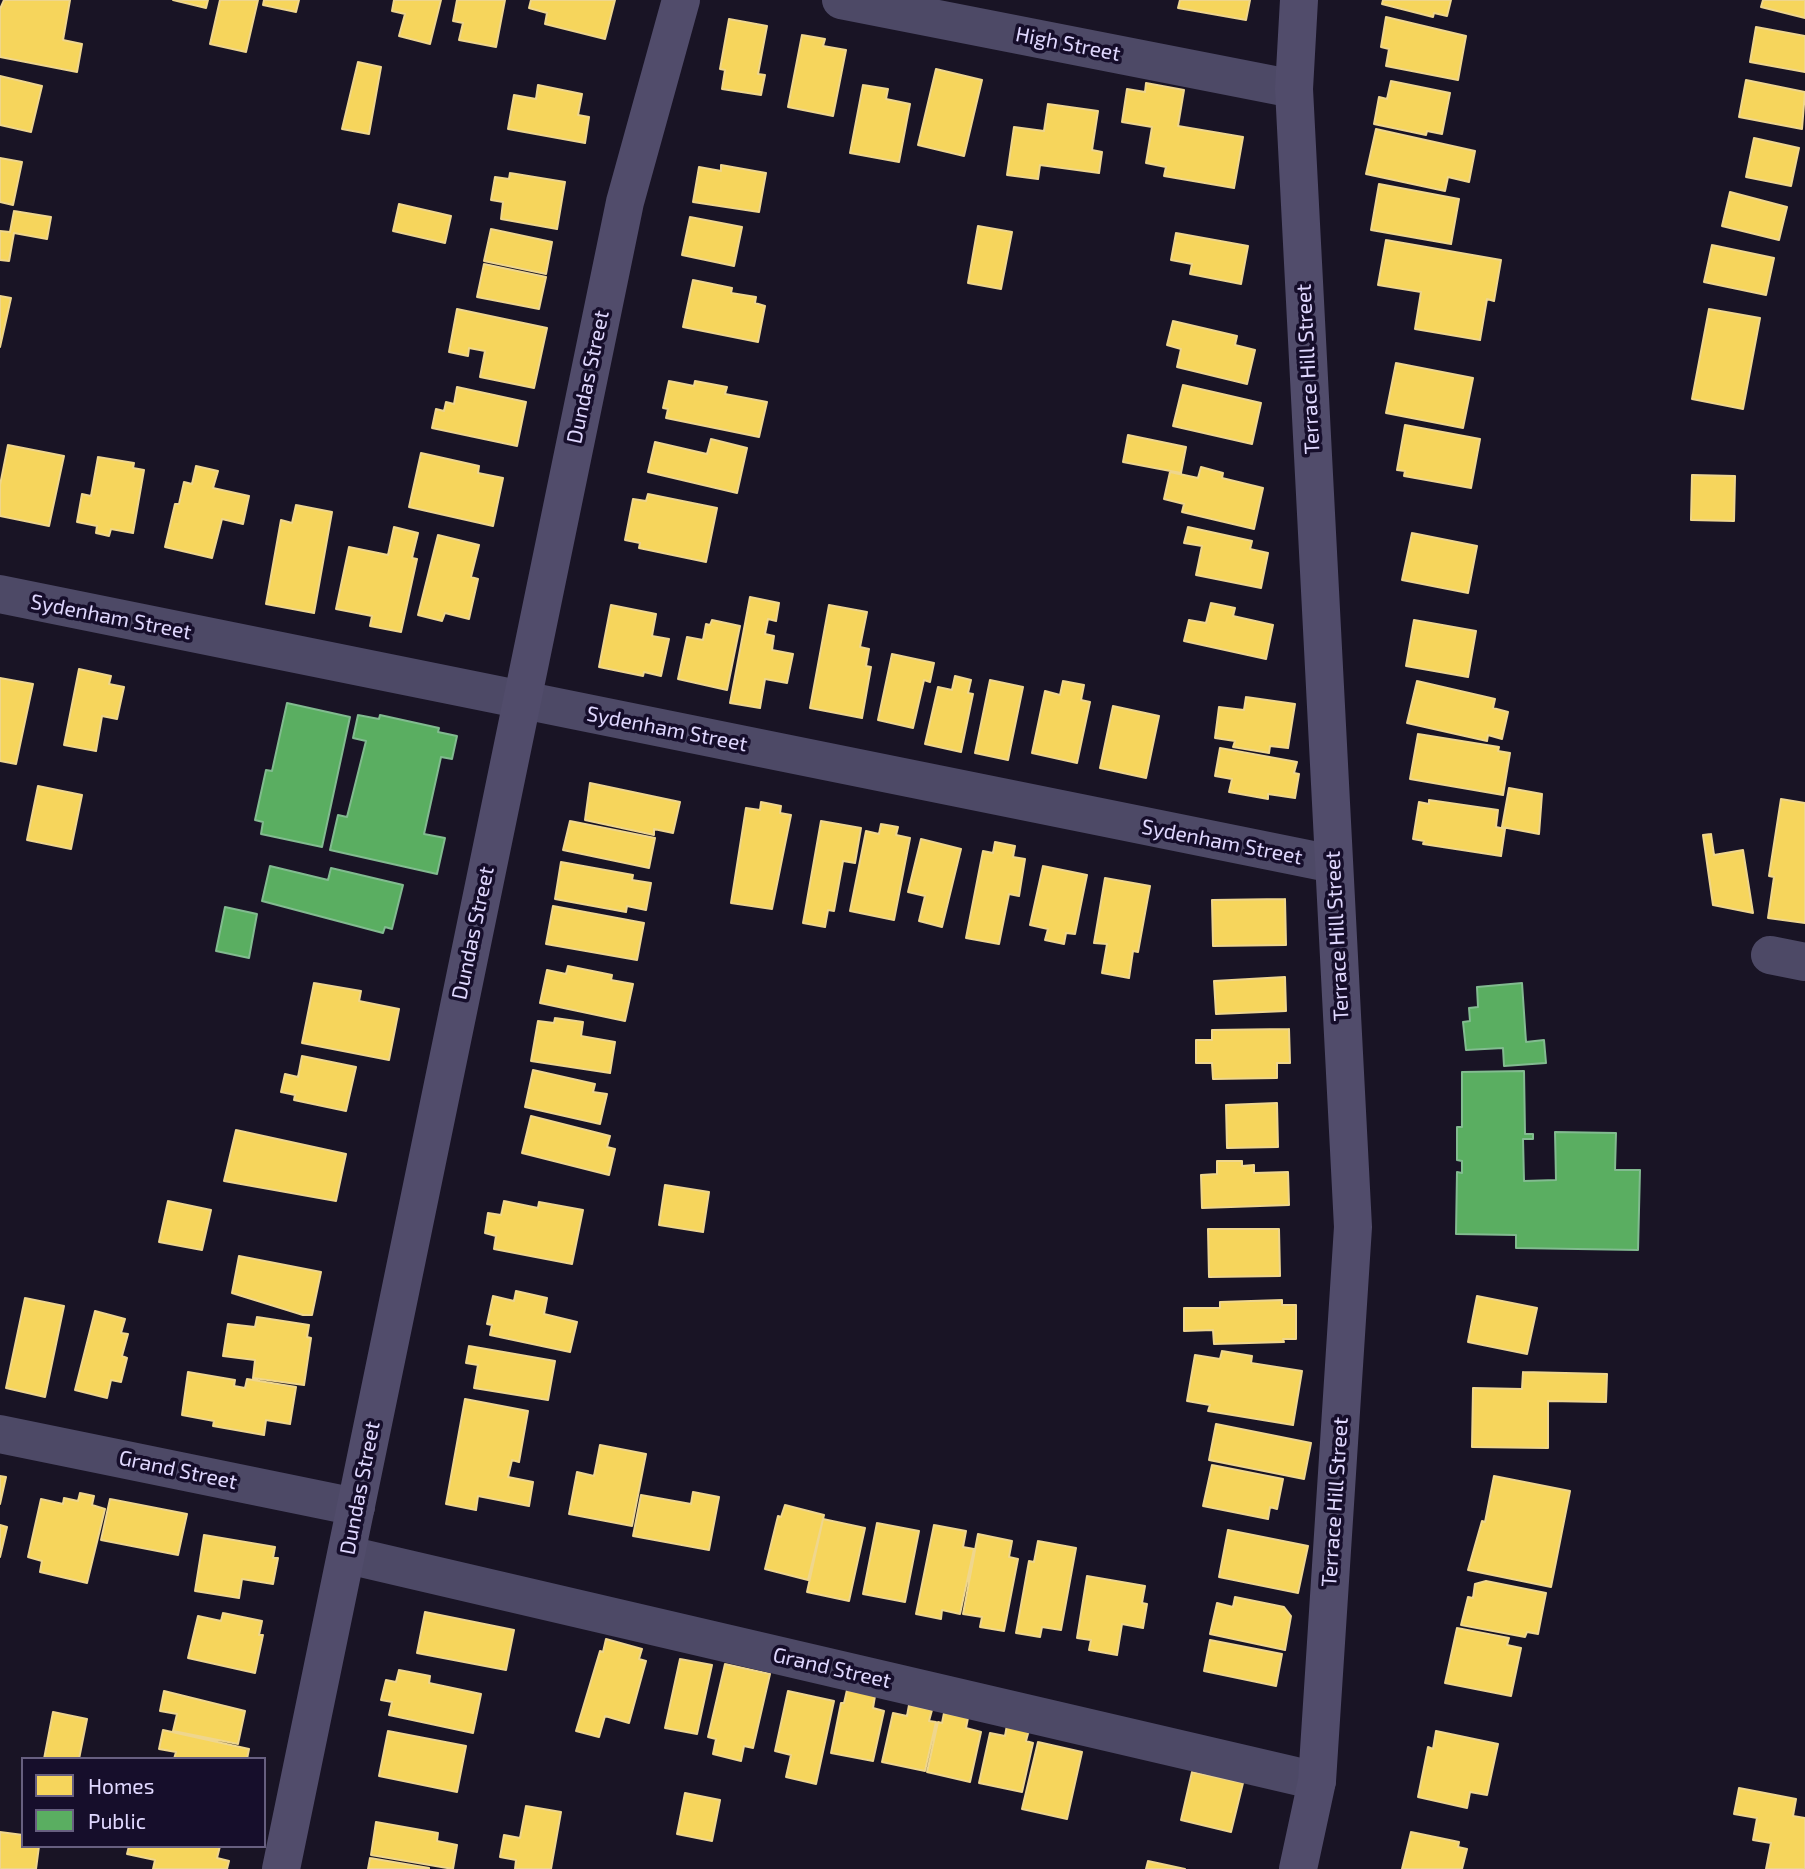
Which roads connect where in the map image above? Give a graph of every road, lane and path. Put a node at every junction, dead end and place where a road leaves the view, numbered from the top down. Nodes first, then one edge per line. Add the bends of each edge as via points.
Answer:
1 (681, 0) edge
2 (841, 0) edge
3 (1299, 0) edge
4 (1294, 89) junction
5 (0, 594) edge
6 (521, 700) junction
7 (1333, 864) junction
8 (0, 1434) edge
9 (356, 1507) junction
10 (348, 1555) junction
11 (1317, 1781) junction
12 (281, 1869) edge
13 (1298, 1869) edge

1 - 6 street, Dundas Street via 625,202
2 - 4 street, High Street
3 - 4 street, Terrace Hill Street
4 - 7 street, Terrace Hill Street
5 - 6 street, Sydenham Street
6 - 7 street, Sydenham Street
6 - 9 street, Dundas Street
7 - 11 street, Terrace Hill Street via 1353,1227
8 - 9 street, Grand Street
9 - 10 street, Dundas Street
10 - 11 street, Grand Street
10 - 12 street, Dundas Street
11 - 13 street, Terrace Hill Street

